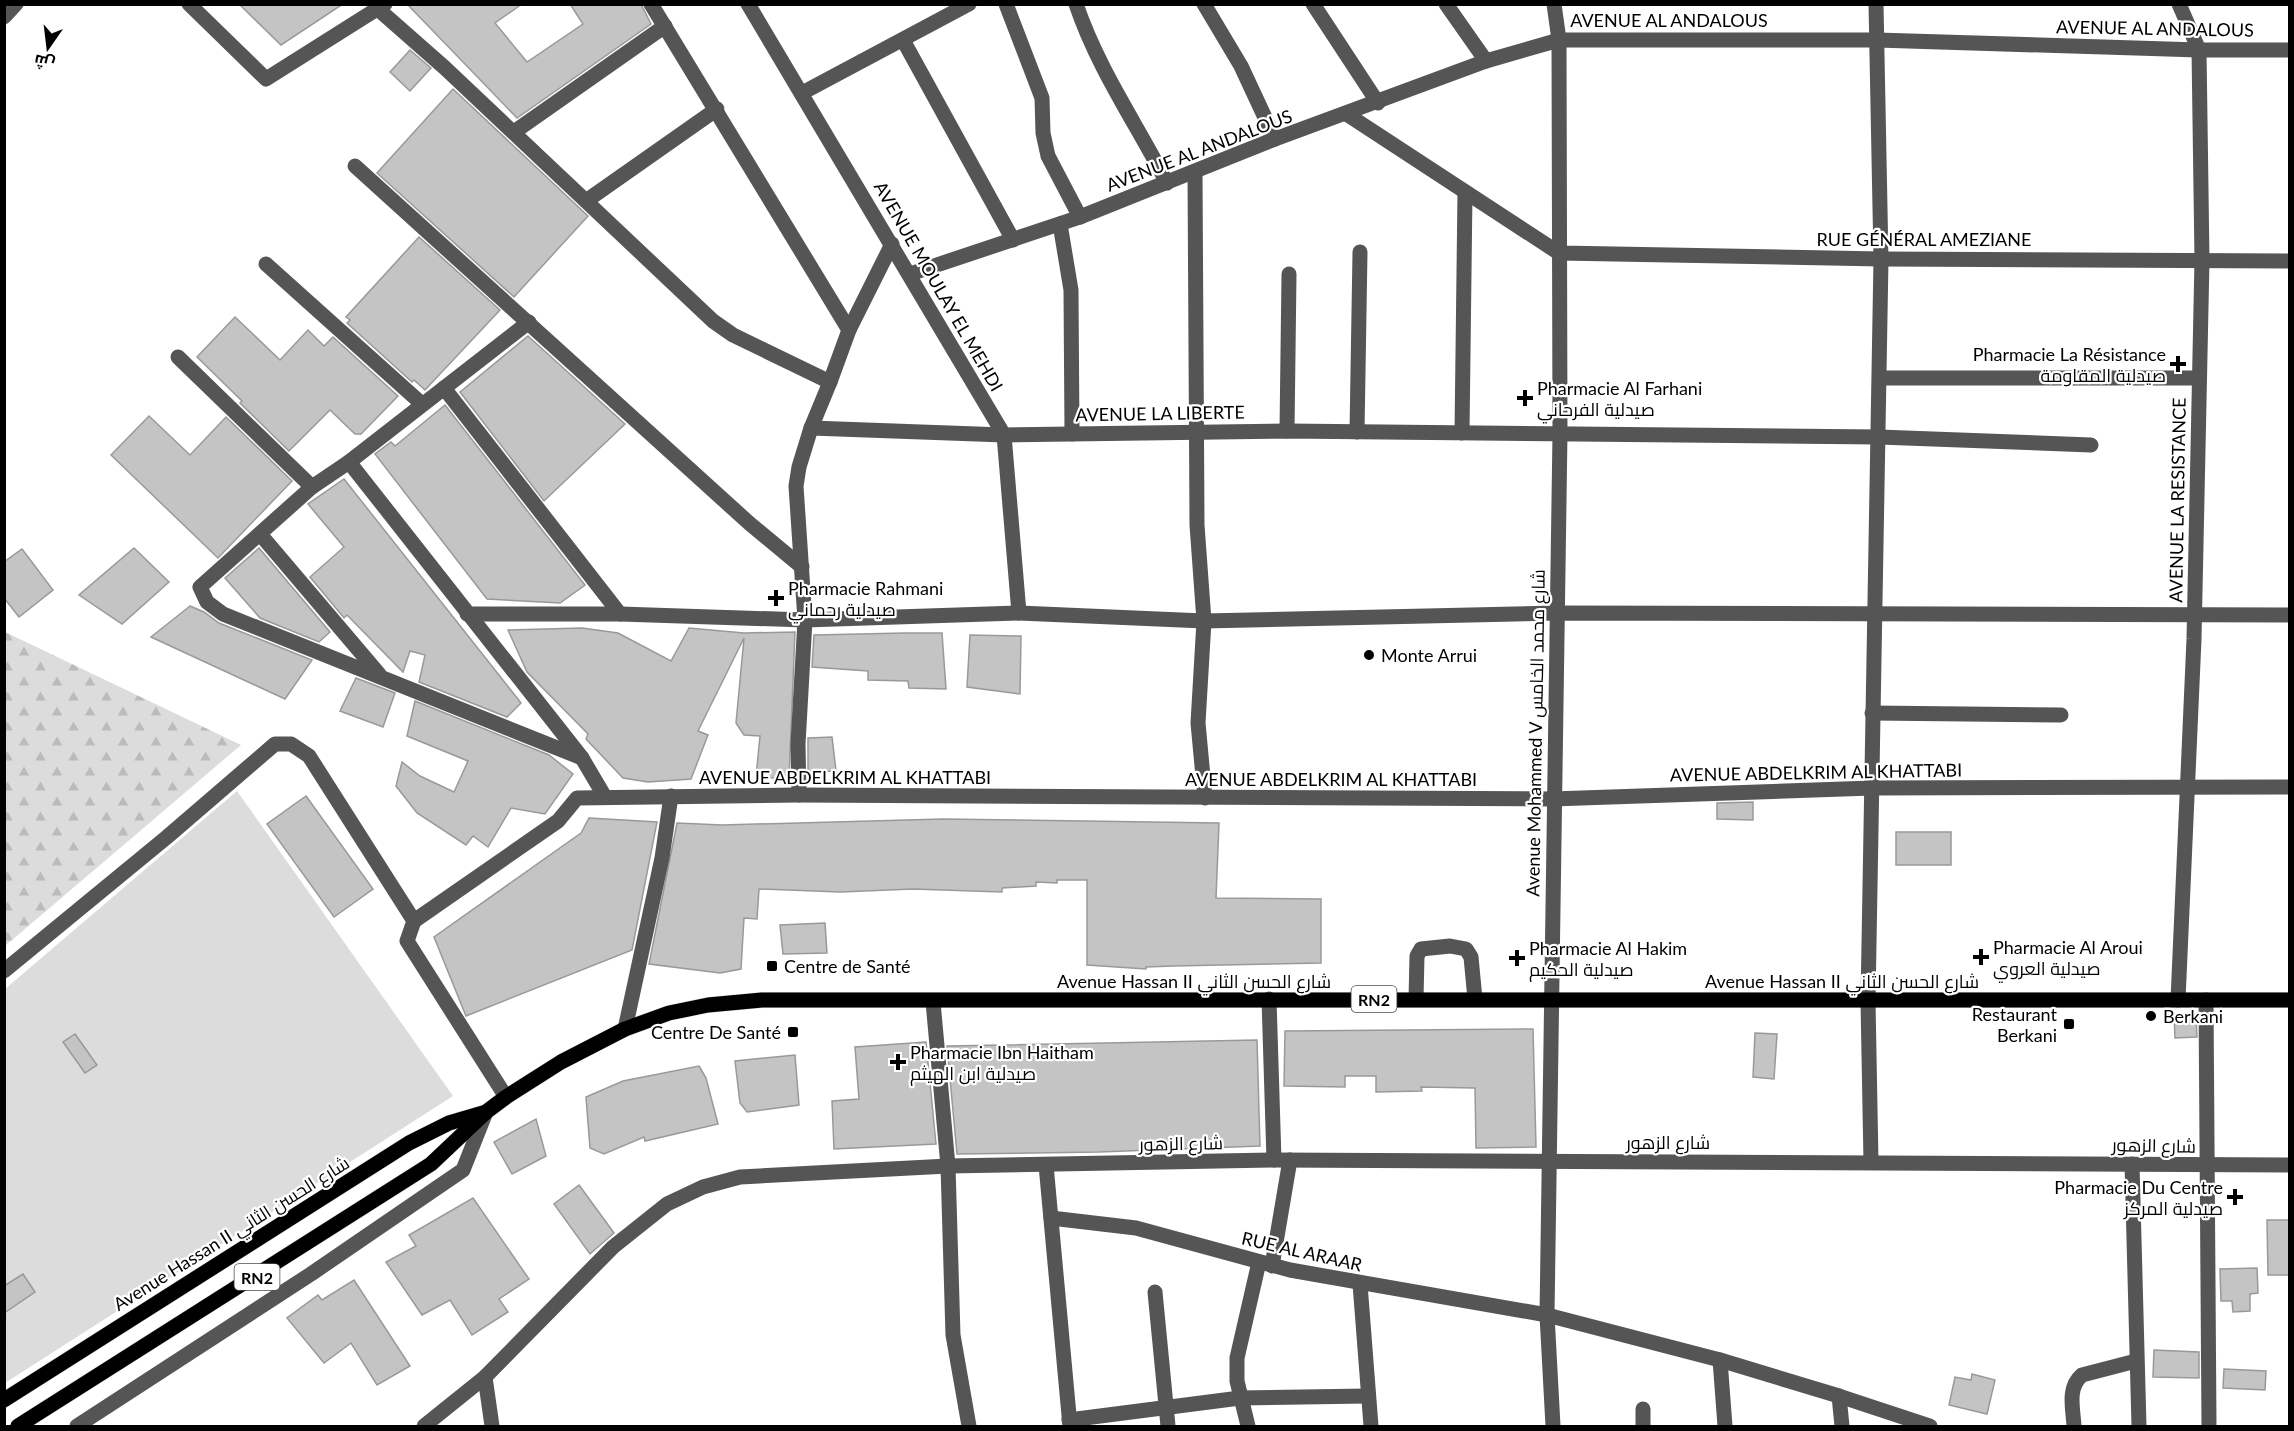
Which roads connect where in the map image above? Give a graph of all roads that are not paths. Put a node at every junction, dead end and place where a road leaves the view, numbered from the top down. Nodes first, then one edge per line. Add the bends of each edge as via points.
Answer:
1 (189, 4) edge
2 (651, 4) edge
3 (748, 4) edge
4 (969, 4) edge
5 (1006, 4) edge
6 (1076, 4) edge
7 (1204, 4) edge
8 (1313, 4) edge
9 (1446, 4) edge
10 (1554, 4) edge
11 (1876, 4) edge
12 (2179, 4) edge
13 (381, 7) edge
14 (943, 10) edge
15 (664, 26) junction
16 (903, 40) junction
17 (1559, 40) junction
18 (1877, 40) junction
19 (2199, 50) junction
20 (2289, 50) edge
21 (1486, 61) junction
22 (802, 93) junction
23 (1378, 103) junction
24 (717, 109) junction
25 (1348, 115) junction
26 (514, 132) junction
27 (1275, 139) junction
28 (355, 166) dead end
29 (1195, 172) junction
30 (1167, 183) junction
31 (1465, 192) junction
32 (586, 201) junction
33 (1080, 217) junction
34 (1060, 224) junction
35 (1013, 240) junction
36 (892, 244) junction
37 (1360, 252) dead end
38 (1559, 253) junction
39 (1881, 259) junction
40 (2202, 260) junction
41 (2289, 261) edge
42 (266, 264) dead end
43 (910, 274) junction
44 (1289, 274) dead end
45 (529, 322) junction
46 (849, 330) junction
47 (178, 357) dead end
48 (1880, 378) junction
49 (2198, 378) junction
50 (830, 382) junction
51 (444, 388) junction
52 (422, 404) junction
53 (811, 428) junction
54 (1198, 432) junction
55 (1287, 432) junction
56 (1357, 432) junction
57 (1462, 433) junction
58 (1560, 433) junction
59 (1072, 434) junction
60 (1004, 435) junction
61 (1879, 437) junction
62 (2091, 445) dead end
63 (350, 462) junction
64 (312, 487) junction
65 (260, 534) junction
66 (802, 567) junction
67 (1019, 613) junction
68 (1556, 613) junction
69 (1873, 613) junction
70 (2195, 613) junction
71 (467, 614) junction
72 (620, 614) junction
73 (2289, 615) edge
74 (805, 621) junction
75 (1204, 621) junction
76 (381, 676) junction
77 (1872, 713) junction
78 (2061, 715) dead end
79 (582, 758) junction
80 (2188, 787) junction
81 (2289, 787) edge
82 (1872, 788) junction
83 (799, 795) junction
84 (671, 796) junction
85 (605, 797) junction
86 (1205, 798) junction
87 (1552, 799) junction
88 (414, 921) junction
89 (4, 971) edge
90 (1269, 999) junction
91 (1416, 999) junction
92 (1475, 999) junction
93 (2178, 1000) junction
94 (2206, 1000) junction
95 (2289, 1000) edge
96 (1868, 1001) junction
97 (933, 1002) junction
98 (1551, 1002) junction
99 (625, 1029) junction
100 (506, 1097) junction
101 (486, 1112) junction
102 (1282, 1160) junction
103 (1551, 1161) junction
104 (1871, 1162) junction
105 (2132, 1164) junction
106 (1046, 1165) junction
107 (948, 1166) junction
108 (2207, 1166) junction
109 (2289, 1166) edge
110 (1051, 1218) junction
111 (1266, 1264) junction
112 (1360, 1284) junction
113 (1155, 1292) dead end
114 (1546, 1315) junction
115 (1720, 1360) junction
116 (2136, 1361) junction
117 (485, 1377) junction
118 (1367, 1396) junction
119 (1839, 1396) junction
120 (1240, 1398) junction
121 (4, 1400) edge
122 (1167, 1406) junction
123 (1643, 1409) dead end
124 (1070, 1423) edge
125 (18, 1426) edge
126 (77, 1426) edge
127 (423, 1426) edge
128 (492, 1426) edge
129 (969, 1426) edge
130 (1168, 1426) edge
131 (1248, 1426) edge
132 (1371, 1426) edge
133 (1553, 1426) edge
134 (1643, 1426) edge
135 (1725, 1426) edge
136 (1842, 1426) edge
137 (1930, 1426) edge
138 (2074, 1426) edge
139 (2139, 1426) edge
140 (2209, 1426) edge

1 - 13 street via 266,79
2 - 15 street
3 - 22 street, AVENUE MOULAY EL MEHDI
4 - 14 street
5 - 33 street via 1042,98 1048,156
6 - 30 street via 1097,60
7 - 27 street via 1240,66
8 - 23 street
9 - 21 street
10 - 17 street, Avenue Mohammed V شارع محمد الخامس
11 - 18 street
12 - 19 street, AVENUE LA RESISTANCE
13 - 26 street
14 - 16 street
15 - 24 street
15 - 26 street
16 - 22 street
16 - 35 street
17 - 18 street, AVENUE AL ANDALOUS
17 - 21 street, AVENUE AL ANDALOUS
17 - 38 street, Avenue Mohammed V شارع محمد الخامس
18 - 19 street, AVENUE AL ANDALOUS
18 - 39 street
19 - 20 street, AVENUE AL ANDALOUS
19 - 40 street, AVENUE LA RESISTANCE
21 - 23 street, AVENUE AL ANDALOUS
22 - 36 street, AVENUE MOULAY EL MEHDI
23 - 25 street, AVENUE AL ANDALOUS
24 - 32 street
24 - 46 street
25 - 27 street, AVENUE AL ANDALOUS
25 - 31 street
26 - 32 street
27 - 29 street, AVENUE AL ANDALOUS
28 - 45 street
29 - 30 street, AVENUE AL ANDALOUS
29 - 54 street
30 - 33 street, AVENUE AL ANDALOUS
31 - 38 street
31 - 57 street
32 - 50 street via 722,328
33 - 34 street, AVENUE AL ANDALOUS
34 - 35 street, AVENUE AL ANDALOUS
34 - 59 street via 1071,290
35 - 43 street, AVENUE AL ANDALOUS
36 - 43 street, AVENUE MOULAY EL MEHDI
36 - 46 street
37 - 56 street
38 - 39 street, RUE GÉNÉRAL AMEZIANE
38 - 58 street, Avenue Mohammed V شارع محمد الخامس
39 - 40 street, RUE GÉNÉRAL AMEZIANE
39 - 48 street
40 - 41 street, RUE GÉNÉRAL AMEZIANE
40 - 49 street, AVENUE LA RESISTANCE
42 - 52 street
43 - 60 street, AVENUE MOULAY EL MEHDI
44 - 55 street
45 - 51 street
45 - 66 street
46 - 50 street
47 - 64 street
48 - 49 street
48 - 61 street
49 - 70 street, AVENUE LA RESISTANCE
50 - 53 street
51 - 52 street
51 - 72 street
52 - 63 street
53 - 60 street, AVENUE LA LIBERTE
53 - 66 street via 796,486
54 - 55 street, AVENUE LA LIBERTE
54 - 59 street, AVENUE LA LIBERTE
54 - 75 street via 1197,525
55 - 56 street, AVENUE LA LIBERTE
56 - 57 street, AVENUE LA LIBERTE
57 - 58 street, AVENUE LA LIBERTE
58 - 61 street, AVENUE LA LIBERTE
58 - 68 street, Avenue Mohammed V شارع محمد الخامس
59 - 60 street, AVENUE LA LIBERTE
60 - 67 street, AVENUE MOULAY EL MEHDI
61 - 62 street, AVENUE LA LIBERTE
61 - 69 street
63 - 64 street
63 - 71 street
64 - 65 street
65 - 76 street
65 - 76 street via 200,587 207,602 223,614
66 - 74 street
67 - 74 street
67 - 75 street
68 - 69 street
68 - 75 street
68 - 87 street, Avenue Mohammed V شارع محمد الخامس
69 - 70 street
69 - 77 street
70 - 73 street
70 - 80 street, AVENUE LA RESISTANCE
71 - 72 street
71 - 79 street
72 - 74 street
74 - 83 street
75 - 86 street via 1198,723
76 - 79 street
77 - 78 street
77 - 82 street
79 - 85 street
80 - 81 street, AVENUE ABDELKRIM AL KHATTABI
80 - 82 street, AVENUE ABDELKRIM AL KHATTABI
80 - 93 street, AVENUE LA RESISTANCE
82 - 87 street, AVENUE ABDELKRIM AL KHATTABI
82 - 96 street
83 - 84 street, AVENUE ABDELKRIM AL KHATTABI
83 - 86 street, AVENUE ABDELKRIM AL KHATTABI
84 - 85 street, AVENUE ABDELKRIM AL KHATTABI
84 - 99 street via 662,858
85 - 88 street, AVENUE ABDELKRIM AL KHATTABI via 578,798 558,821
86 - 87 street, AVENUE ABDELKRIM AL KHATTABI
87 - 98 street, Avenue Mohammed V شارع محمد الخامس
88 - 89 street via 309,756 291,744 275,744
88 - 100 street via 407,941
90 - 91 main road, Avenue Hassan II شارع الحسن الثاني / RN2
90 - 97 main road, Avenue Hassan II شارع الحسن الثاني / RN2
90 - 102 street
91 - 92 main road, Avenue Hassan II شارع الحسن الثاني / RN2
91 - 92 street via 1417,956 1421,949 1450,946 1466,949 1471,957
92 - 98 main road, Avenue Hassan II شارع الحسن الثاني / RN2
93 - 94 main road, Avenue Hassan II شارع الحسن الثاني / RN2
93 - 96 main road, Avenue Hassan II شارع الحسن الثاني / RN2
94 - 95 main road, Avenue Hassan II شارع الحسن الثاني / RN2
94 - 108 street
96 - 98 main road, Avenue Hassan II شارع الحسن الثاني / RN2
96 - 104 street
97 - 99 main road, Avenue Hassan II شارع الحسن الثاني / RN2 via 762,1000 669,1013
97 - 107 street
98 - 103 street, Avenue Mohammed V شارع محمد الخامس
99 - 100 main road, Avenue Hassan II شارع الحسن الثاني / RN2 via 561,1062
100 - 101 main road, Avenue Hassan II شارع الحسن الثاني / RN2
101 - 121 main road, Avenue Hassan II شارع الحسن الثاني / RN2 via 449,1123 409,1143
101 - 125 main road, Avenue Hassan II شارع الحسن الثاني / RN2 via 431,1164
101 - 126 street via 463,1170
102 - 103 street, شارع الزهور
102 - 106 street, شارع الزهور
102 - 111 street
103 - 104 street, شارع الزهور
103 - 114 street, Avenue Mohammed V شارع محمد الخامس
104 - 105 street, شارع الزهور
105 - 108 street, شارع الزهور
105 - 116 street
106 - 107 street, شارع الزهور
106 - 110 street
107 - 117 street, شارع الزهور via 740,1177 703,1187 667,1204 613,1246
107 - 129 street via 953,1335
108 - 109 street, شارع الزهور
108 - 140 street
110 - 111 street, RUE AL ARAAR via 1136,1228
110 - 124 street
111 - 112 street, RUE AL ARAAR
111 - 120 street via 1237,1358
112 - 114 street, RUE AL ARAAR
112 - 118 street
113 - 122 street
114 - 115 street, RUE AL ARAAR
114 - 133 street, Avenue Mohammed V شارع محمد الخامس
115 - 119 street, RUE AL ARAAR
115 - 135 street
116 - 138 street via 2082,1375 2075,1381
116 - 139 street
117 - 127 street, شارع الزهور
117 - 128 street
118 - 120 street
118 - 132 street
119 - 136 street
119 - 137 street, RUE AL ARAAR
120 - 122 street
120 - 131 street
122 - 124 street
122 - 130 street
123 - 134 street

